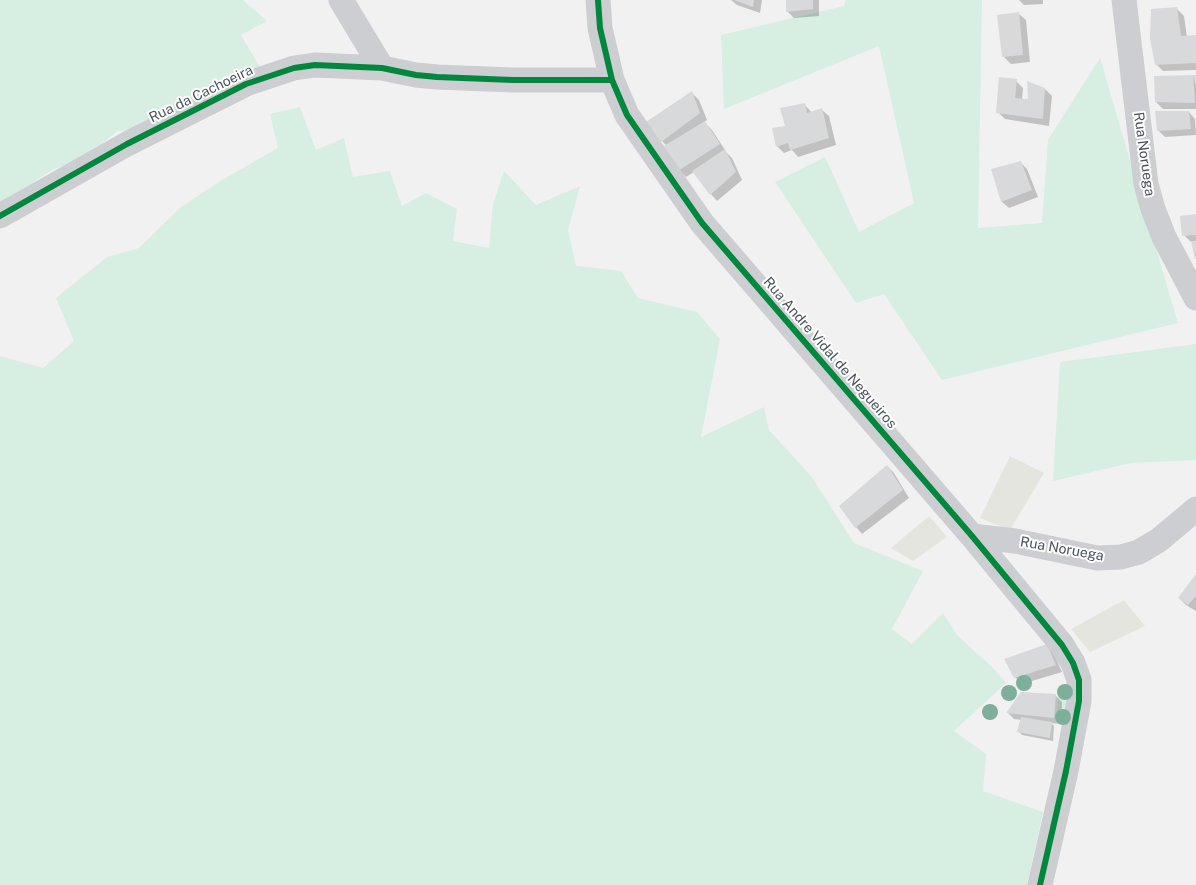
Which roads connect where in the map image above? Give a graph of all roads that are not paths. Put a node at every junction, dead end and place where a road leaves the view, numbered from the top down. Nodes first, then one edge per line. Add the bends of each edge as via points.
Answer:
1 (342, 0) edge
2 (598, 0) edge
3 (1124, 0) edge
4 (382, 68) junction
5 (612, 80) junction
6 (0, 216) edge
7 (1196, 298) edge
8 (1196, 509) edge
9 (972, 536) junction
10 (1040, 885) edge

1 - 4 street
2 - 5 street, Rua Andre Vidal de Negueiros via 600,28
3 - 7 street, Rua Noruega via 1146,184 1164,237
4 - 5 street, Rua da Cachoeira via 437,77
4 - 6 street, Rua da Cachoeira via 315,65 294,68 246,84 127,144
5 - 9 street, Rua Andre Vidal de Negueiros via 627,115 702,223
8 - 9 street, Rua Noruega via 1158,540 1121,558 1097,558 1015,541
9 - 10 street, Rua Andre Vidal de Negueiros via 1062,645 1074,663 1079,680 1079,701 1066,771

